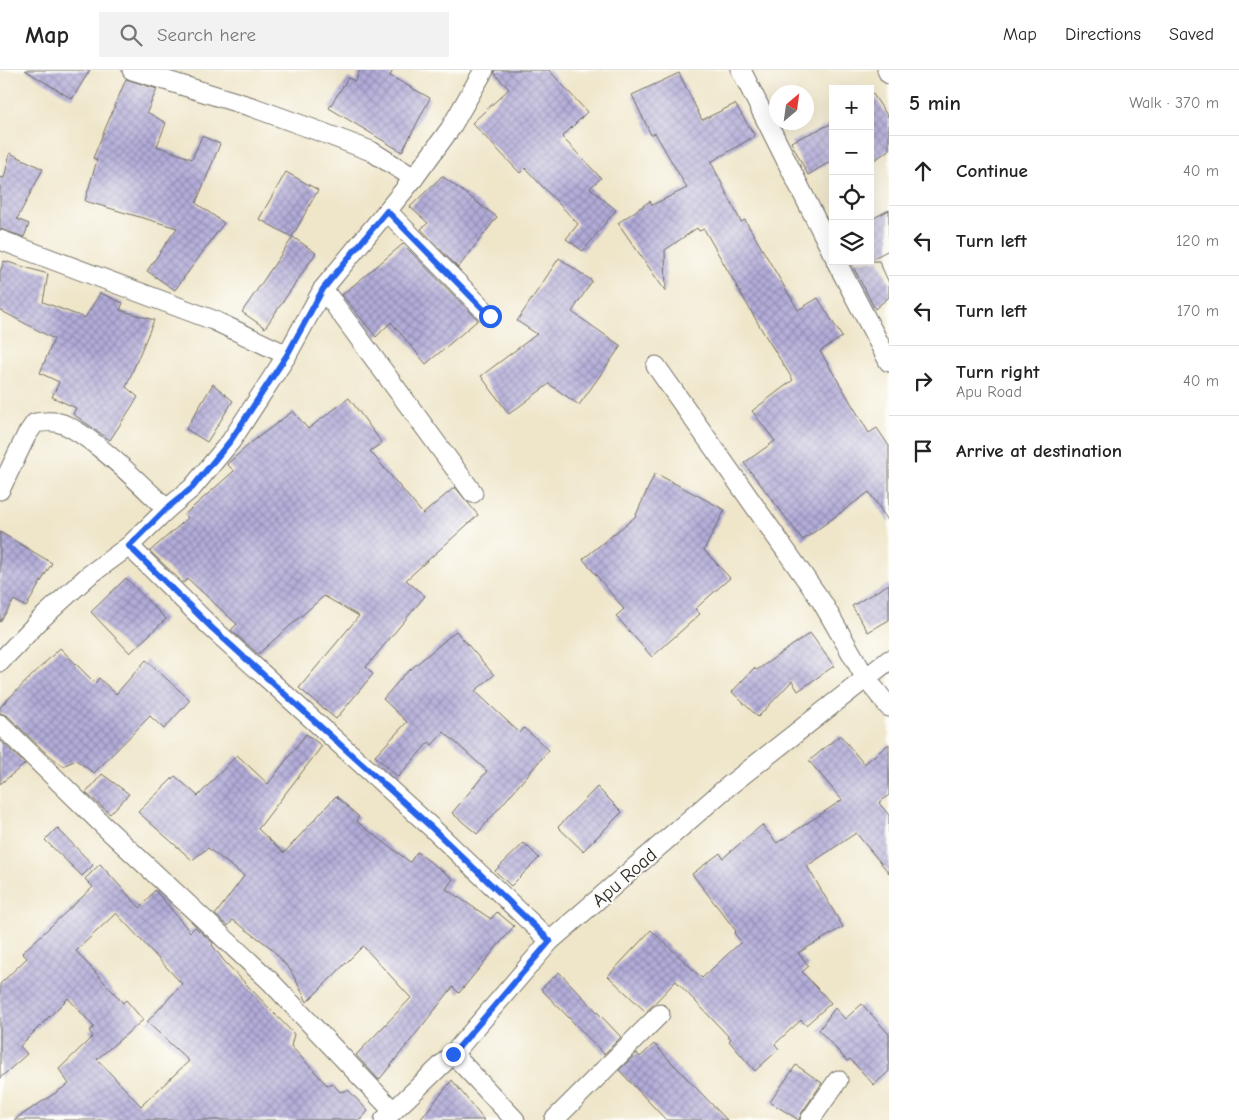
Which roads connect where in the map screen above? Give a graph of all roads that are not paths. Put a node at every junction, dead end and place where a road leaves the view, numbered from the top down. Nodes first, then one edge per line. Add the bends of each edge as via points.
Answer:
1 (132, 70) edge
2 (484, 70) edge
3 (741, 70) edge
4 (887, 70) edge
5 (889, 74) edge
6 (414, 178) junction
7 (387, 211) junction
8 (0, 240) edge
9 (829, 246) edge
10 (838, 265) edge
11 (323, 289) junction
12 (490, 316) dead end
13 (287, 355) junction
14 (889, 362) edge
15 (656, 366) dead end
16 (0, 490) edge
17 (473, 493) dead end
18 (166, 509) junction
19 (129, 546) junction
20 (889, 660) edge
21 (0, 662) edge
22 (865, 677) junction
23 (889, 707) edge
24 (0, 724) edge
25 (550, 941) junction
26 (660, 1014) dead end
27 (453, 1054) junction
28 (838, 1080) dead end
29 (389, 1116) edge
30 (516, 1120) edge
31 (554, 1120) edge
32 (810, 1120) edge

1 - 6 street via 252,107 371,151
2 - 6 street via 450,129
3 - 9 street
4 - 5 street
6 - 7 street
7 - 11 street
7 - 12 street
8 - 13 street via 214,320
10 - 14 street
11 - 13 street
11 - 17 street
13 - 18 street via 231,440 192,488
15 - 22 street via 822,602
16 - 18 street via 35,423 56,422 75,430 122,466
18 - 19 street
19 - 21 street via 88,576
19 - 25 street via 212,628 431,827
20 - 22 street, Apu Road
22 - 23 street
22 - 25 street, Apu Road via 726,788
24 - 29 street via 270,981
25 - 27 street, Apu Road
26 - 31 street
27 - 29 street, Apu Road
27 - 30 street
28 - 32 street

